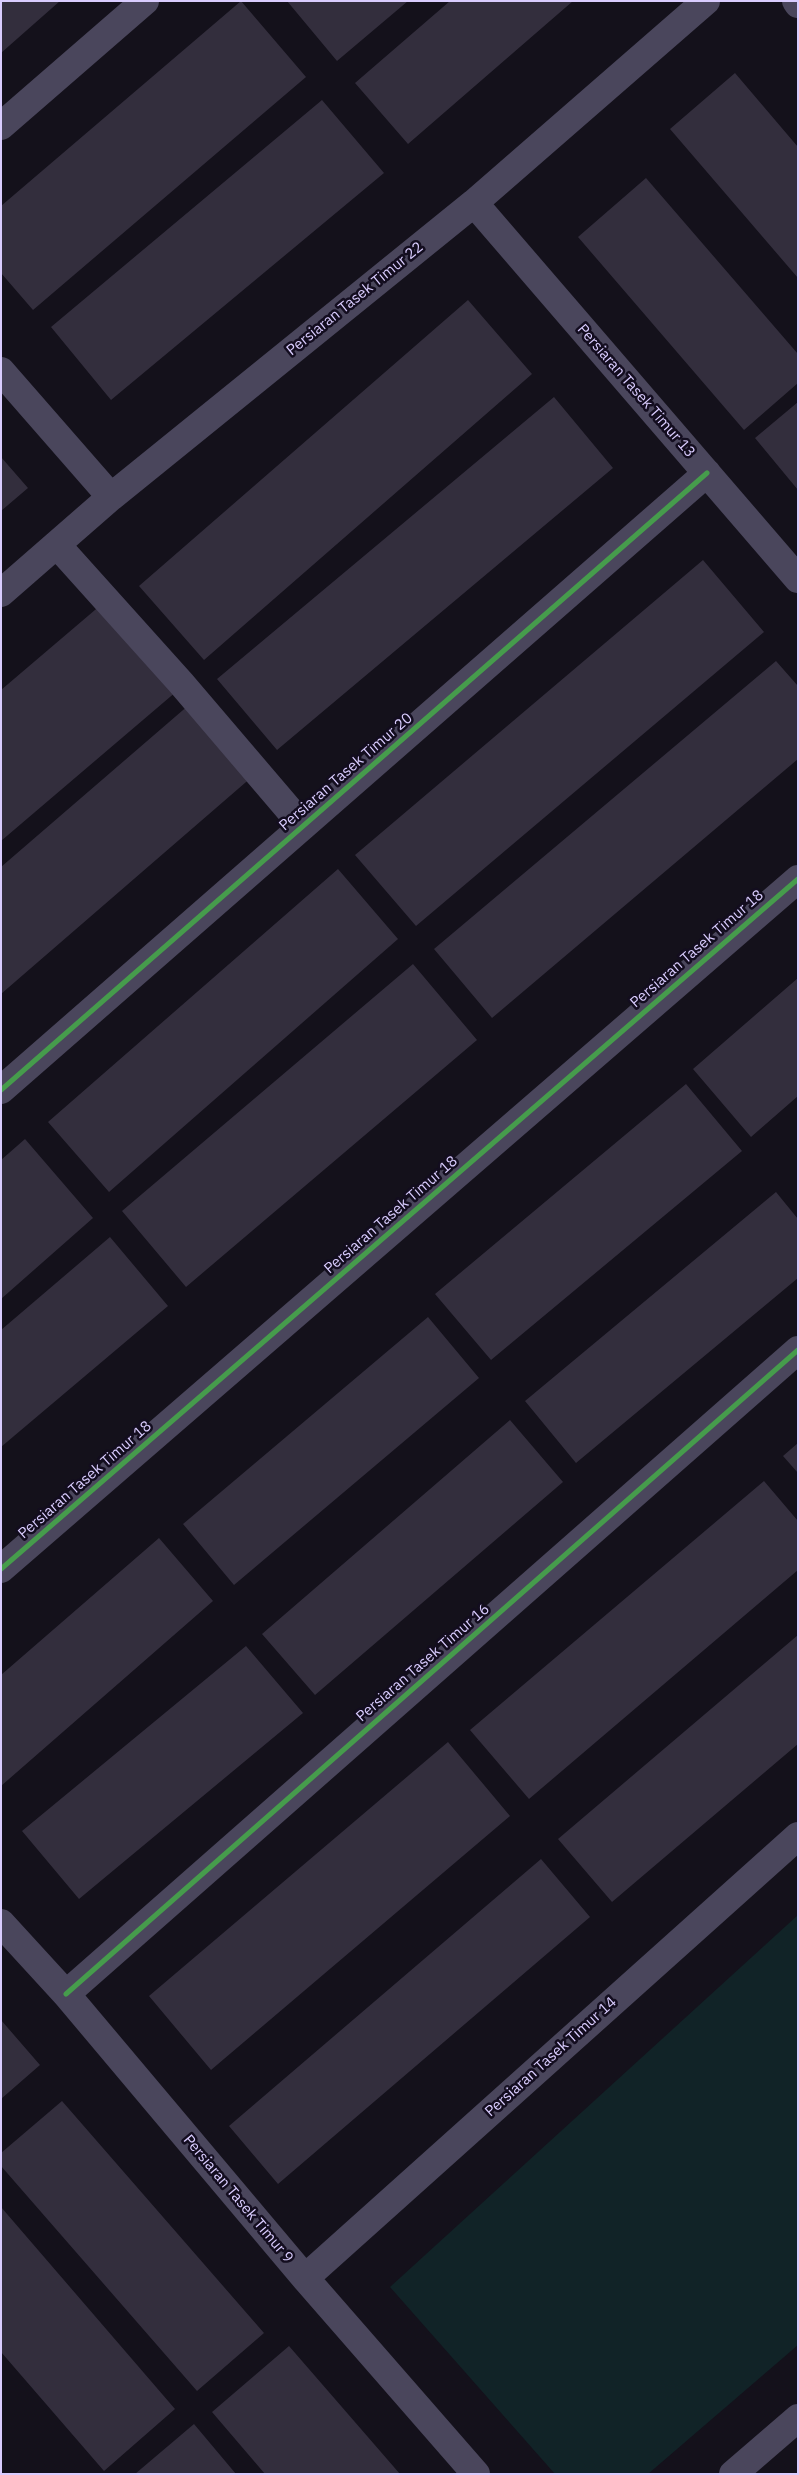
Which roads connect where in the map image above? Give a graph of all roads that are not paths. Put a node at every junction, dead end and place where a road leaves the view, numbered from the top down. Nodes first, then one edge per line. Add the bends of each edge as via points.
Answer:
1 (145, 1) edge
2 (706, 1) edge
3 (1, 126) edge
4 (474, 203) junction
5 (1, 371) edge
6 (707, 473) junction
7 (111, 497) junction
8 (57, 545) junction
9 (798, 579) edge
10 (1, 593) edge
11 (302, 826) junction
12 (798, 879) edge
13 (1, 1090) edge
14 (798, 1350) edge
15 (1, 1570) edge
16 (798, 1836) edge
17 (1, 1924) edge
18 (66, 1994) junction
19 (305, 2278) junction
20 (798, 2418) edge
21 (476, 2474) edge
22 (733, 2474) edge

1 - 3 street
2 - 4 street, Persiaran Tasek Timur 22
4 - 6 street, Persiaran Tasek Timur 13
4 - 7 street, Persiaran Tasek Timur 22
5 - 7 street
6 - 9 street, Persiaran Tasek Timur 13
6 - 11 street, Persiaran Tasek Timur 20
7 - 8 street, Persiaran Tasek Timur 22
8 - 10 street, Persiaran Tasek Timur 22
8 - 11 street via 181,683
11 - 13 street, Persiaran Tasek Timur 20
12 - 15 street, Persiaran Tasek Timur 18
14 - 18 street, Persiaran Tasek Timur 16
16 - 19 street, Persiaran Tasek Timur 14
17 - 18 street, Persiaran Tasek Timur 9
18 - 19 street, Persiaran Tasek Timur 9
19 - 21 street, Persiaran Tasek Timur 9
20 - 22 street

